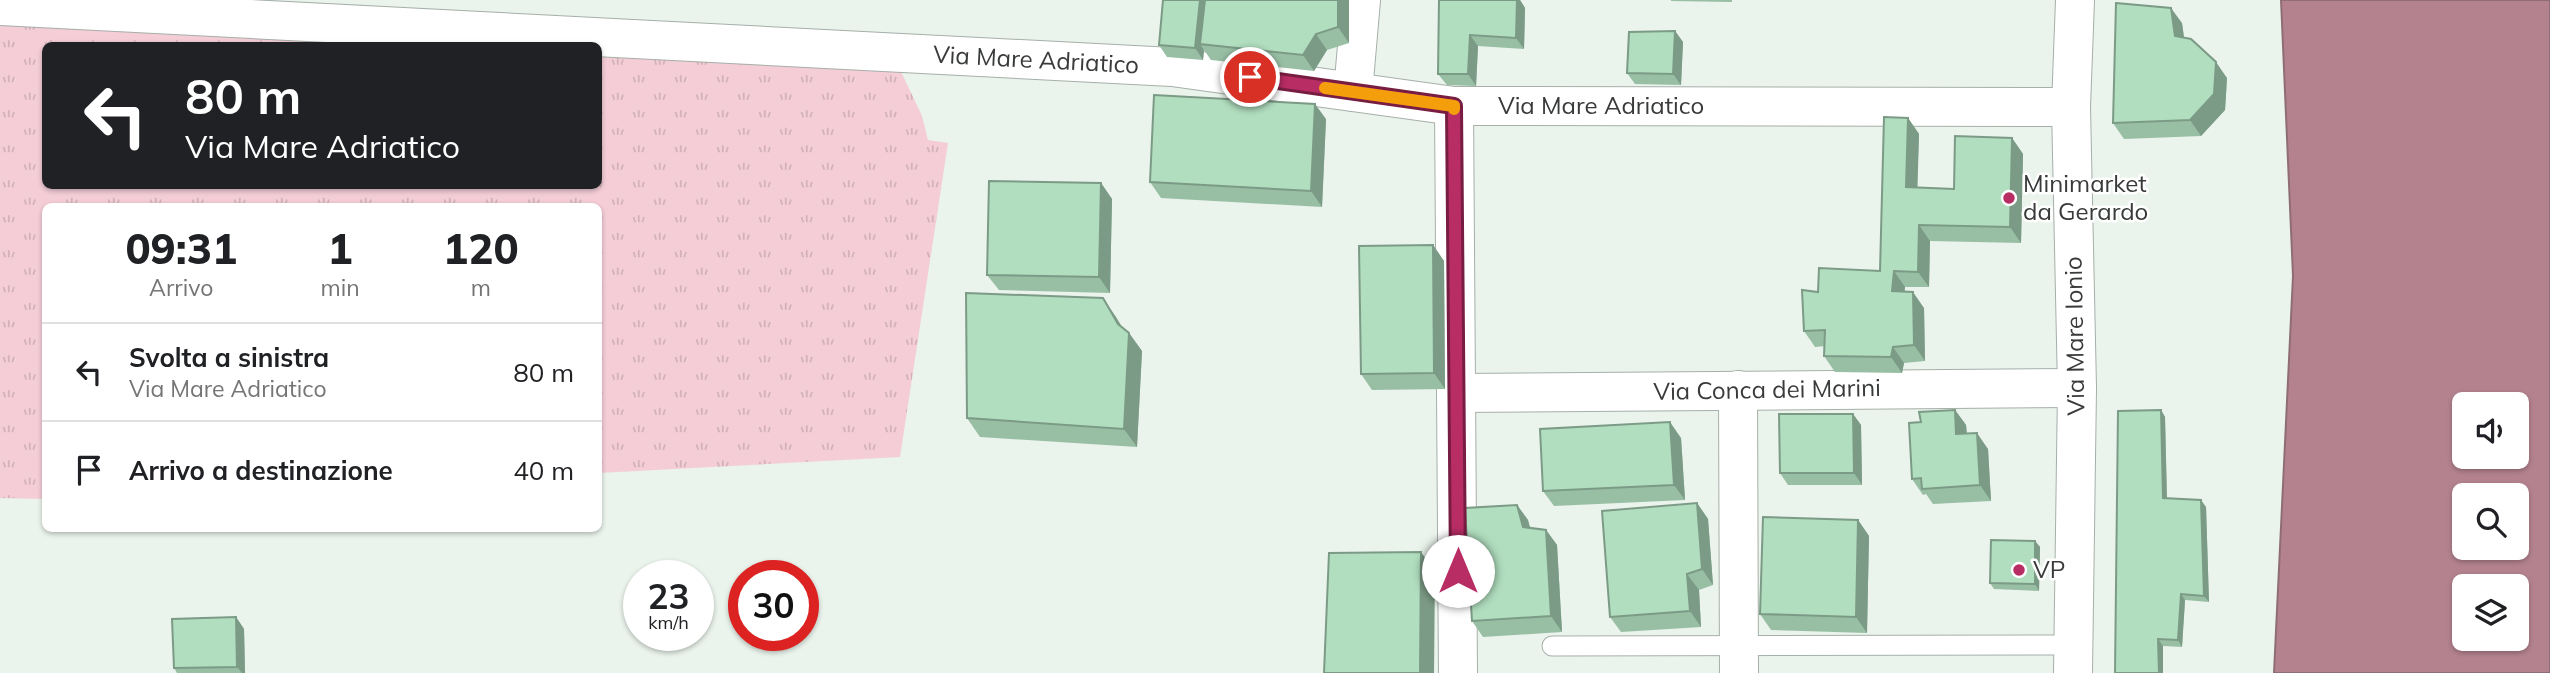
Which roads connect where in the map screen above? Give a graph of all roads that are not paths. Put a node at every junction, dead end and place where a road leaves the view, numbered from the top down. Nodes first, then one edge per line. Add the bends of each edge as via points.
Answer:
1 (1361, 0) edge
2 (2075, 0) edge
3 (0, 6) edge
4 (1353, 92) junction
5 (1454, 106) junction
6 (2071, 107) junction
7 (2077, 388) junction
8 (1738, 390) junction
9 (1457, 393) junction
10 (1552, 646) dead end
11 (1739, 659) edge
12 (2073, 659) edge
13 (1458, 673) edge

1 - 4 street
2 - 6 street, Via Mare Ionio
3 - 4 street, Via Mare Adriatico via 1172,67
4 - 5 street, Via Mare Adriatico
5 - 6 street, Via Mare Adriatico
5 - 9 street
6 - 7 street, Via Mare Ionio
7 - 8 street, Via Conca dei Marini
7 - 12 street, Via Mare Ionio
8 - 9 street, Via Conca dei Marini
8 - 11 street
9 - 13 street
10 - 11 lane
11 - 12 lane

